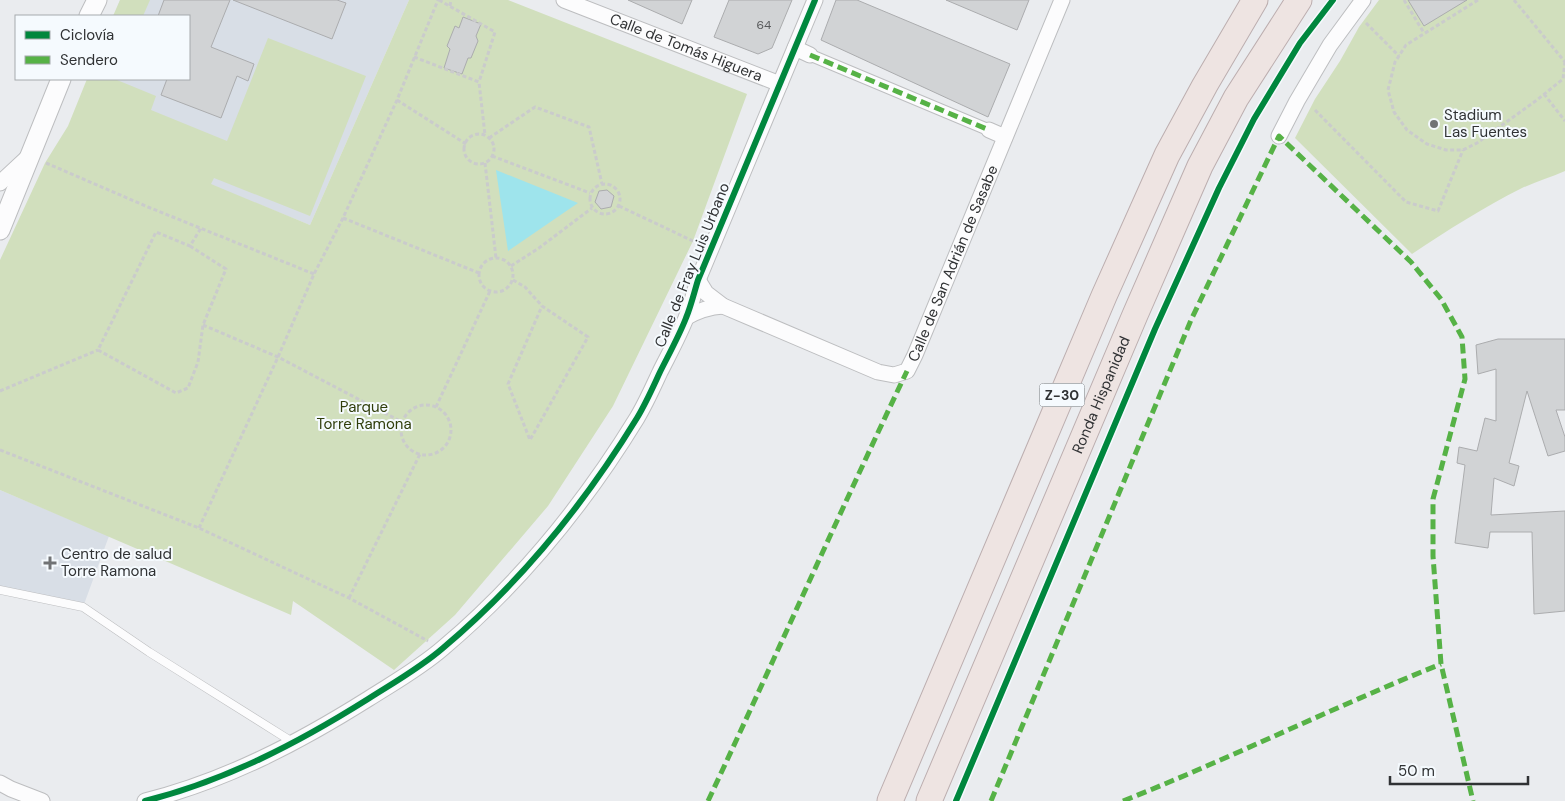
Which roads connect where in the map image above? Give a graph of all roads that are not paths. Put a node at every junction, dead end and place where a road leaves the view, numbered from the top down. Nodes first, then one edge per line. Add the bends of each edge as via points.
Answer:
1 (97, 0) edge
2 (564, 0) edge
3 (815, 0) edge
4 (1062, 0) edge
5 (1255, 0) edge
6 (1299, 0) edge
7 (1364, 0) edge
8 (90, 15) edge
9 (795, 48) junction
10 (810, 55) joint
11 (61, 80) edge
12 (780, 84) junction
13 (989, 130) joint
14 (1279, 136) dead end
15 (1005, 137) junction
16 (37, 160) junction
17 (0, 183) edge
18 (0, 230) edge
19 (698, 280) junction
20 (723, 306) junction
21 (687, 317) junction
22 (0, 590) edge
23 (294, 743) junction
24 (0, 783) edge
25 (42, 801) edge
26 (145, 801) edge
27 (890, 801) edge
28 (929, 801) edge

1 - 8 street
2 - 12 street, Calle de Tomás Higuera
3 - 9 street, Calle de Fray Luis Urbano
4 - 15 street, Calle de San Adrián de Sasabe
5 - 27 highway, Z-30 via 1167,155
6 - 28 highway, Ronda Hispanidad / Z-30 via 1236,98 1200,166
7 - 14 street via 1330,45
9 - 10 street
9 - 12 street, Calle de Fray Luis Urbano
10 - 13 street
11 - 16 street
12 - 19 street, Calle de Fray Luis Urbano
13 - 15 street
15 - 20 street, Calle de San Adrián de Sasabe via 906,371 894,375 878,372
16 - 17 street
16 - 18 street
19 - 20 street, Calle de San Adrián de Sasabe via 706,293
19 - 21 street, Calle de Fray Luis Urbano
20 - 21 street via 709,307
21 - 23 street, Calle de Fray Luis Urbano via 638,416 602,472 562,526 519,575 476,618 411,672
22 - 23 lane via 83,607
23 - 26 street, Calle de Fray Luis Urbano via 212,780
24 - 25 street

